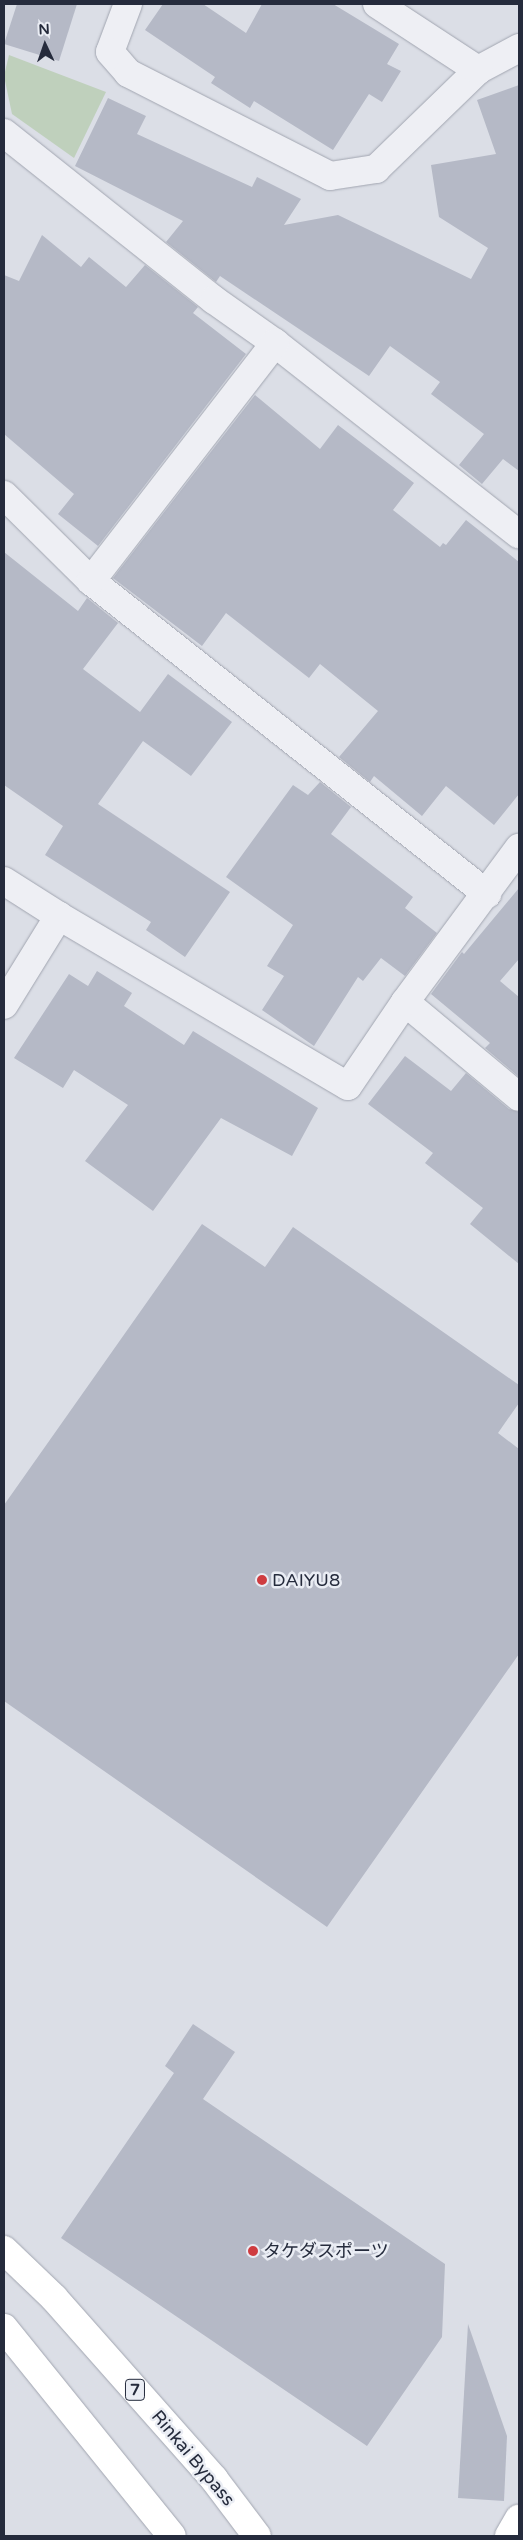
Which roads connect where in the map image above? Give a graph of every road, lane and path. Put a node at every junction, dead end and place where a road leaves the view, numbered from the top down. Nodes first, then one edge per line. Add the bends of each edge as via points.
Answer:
1 (128, 4) edge
2 (376, 4) edge
3 (519, 48) edge
4 (478, 70) junction
5 (4, 133) edge
6 (275, 343) junction
7 (4, 495) edge
8 (519, 534) edge
9 (91, 581) junction
10 (519, 848) edge
11 (4, 881) edge
12 (487, 894) junction
13 (59, 916) junction
14 (405, 1002) junction
15 (4, 1005) edge
16 (519, 1097) edge
17 (4, 2250) edge
18 (5, 2331) edge
19 (519, 2519) edge
20 (172, 2536) edge
21 (257, 2536) edge
22 (509, 2536) edge

1 - 4 street via 110,52 128,73 330,176 376,169
2 - 4 street
3 - 4 street
5 - 6 street via 214,300
6 - 8 street
6 - 9 street
7 - 9 street
9 - 12 street
10 - 12 street
11 - 13 street
12 - 14 street
13 - 14 street via 348,1086
13 - 15 street
14 - 16 street
17 - 21 main road, Rinkai Bypass / 7 via 54,2298 214,2479
18 - 20 main road
19 - 22 main road

